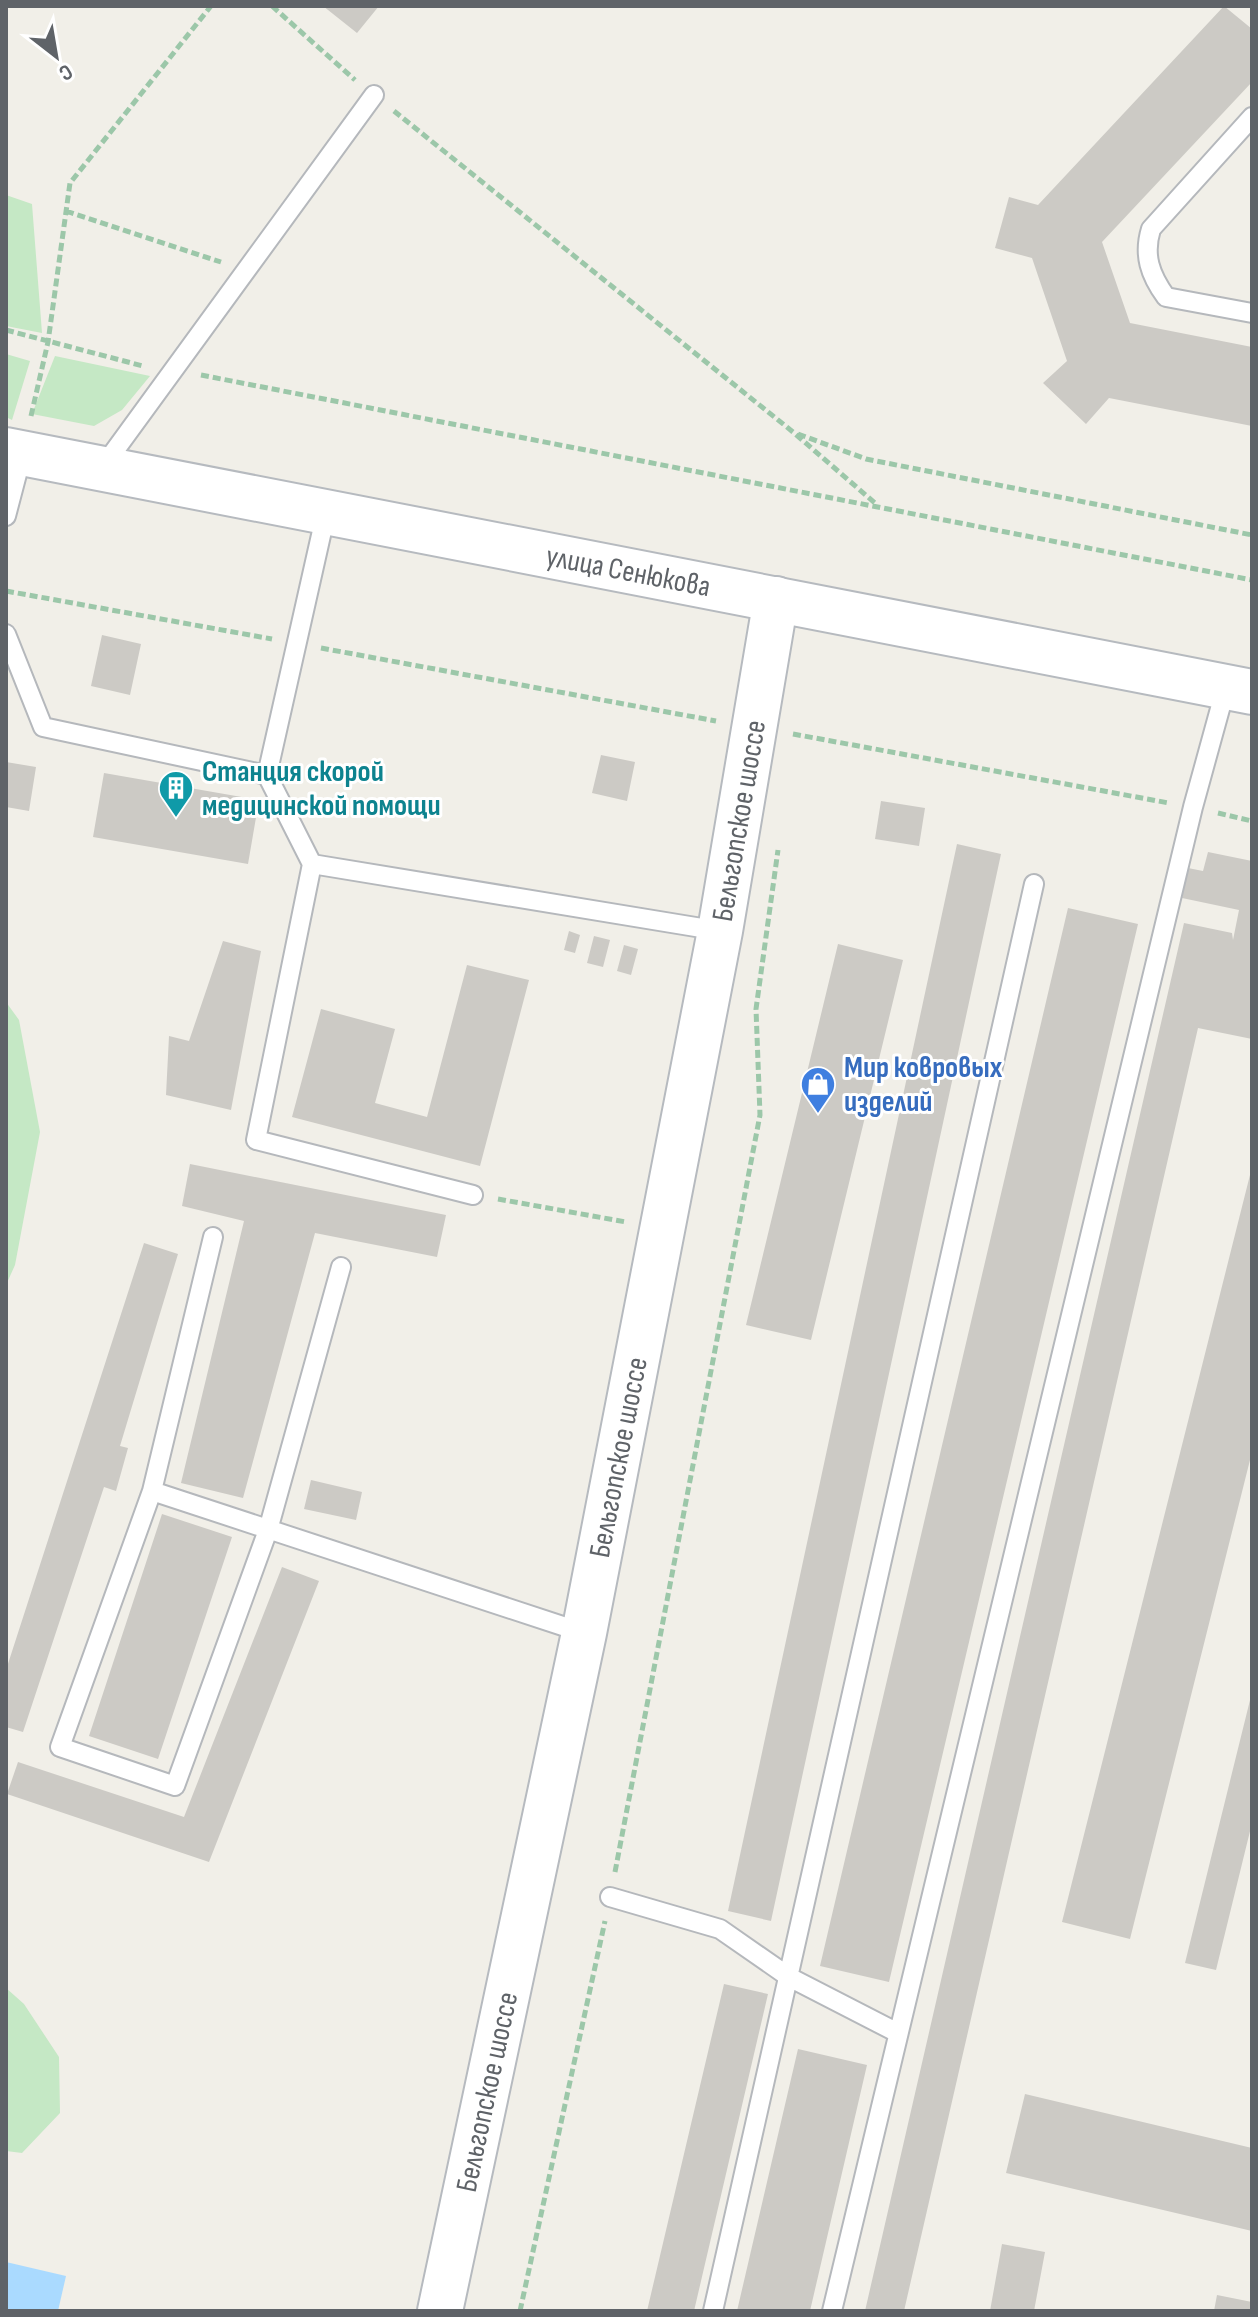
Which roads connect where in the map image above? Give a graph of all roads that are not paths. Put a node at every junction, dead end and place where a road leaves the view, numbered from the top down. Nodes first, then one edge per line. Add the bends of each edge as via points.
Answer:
1 (374, 95) road end
2 (1252, 117) edge
3 (1252, 313) edge
4 (14, 452) edge
5 (101, 470) junction
6 (326, 513) junction
7 (6, 516) edge
8 (776, 599) junction
9 (6, 634) edge
10 (1239, 690) edge
11 (267, 775) junction
12 (312, 864) junction
13 (1034, 884) dead end
14 (720, 931) junction
15 (473, 1195) road end
16 (213, 1237) dead end
17 (341, 1267) dead end
18 (152, 1491) junction
19 (268, 1530) junction
20 (584, 1633) junction
21 (610, 1897) road end
22 (789, 1977) junction
23 (896, 2032) junction
24 (440, 2311) edge
25 (713, 2311) edge
26 (832, 2311) edge

1 - 5 lane
2 - 3 lane via 1151,229 1145,248 1153,280 1166,297
4 - 5 street, улица Сенюкова
4 - 7 lane
5 - 6 street, улица Сенюкова
6 - 8 street, улица Сенюкова
6 - 11 lane
8 - 10 street, улица Сенюкова
8 - 14 street, Бельгопское шоссе via 773,731
9 - 11 lane via 43,727
10 - 23 lane via 1193,807
11 - 12 lane
12 - 14 lane
12 - 15 lane via 256,1140
13 - 22 lane
14 - 20 street, Бельгопское шоссе
16 - 18 lane
17 - 19 lane
18 - 19 lane
18 - 19 lane via 60,1747 160,1781 175,1786
19 - 20 lane
20 - 24 street, Бельгопское шоссе
21 - 22 lane via 720,1929
22 - 23 lane
22 - 25 lane
23 - 26 lane

